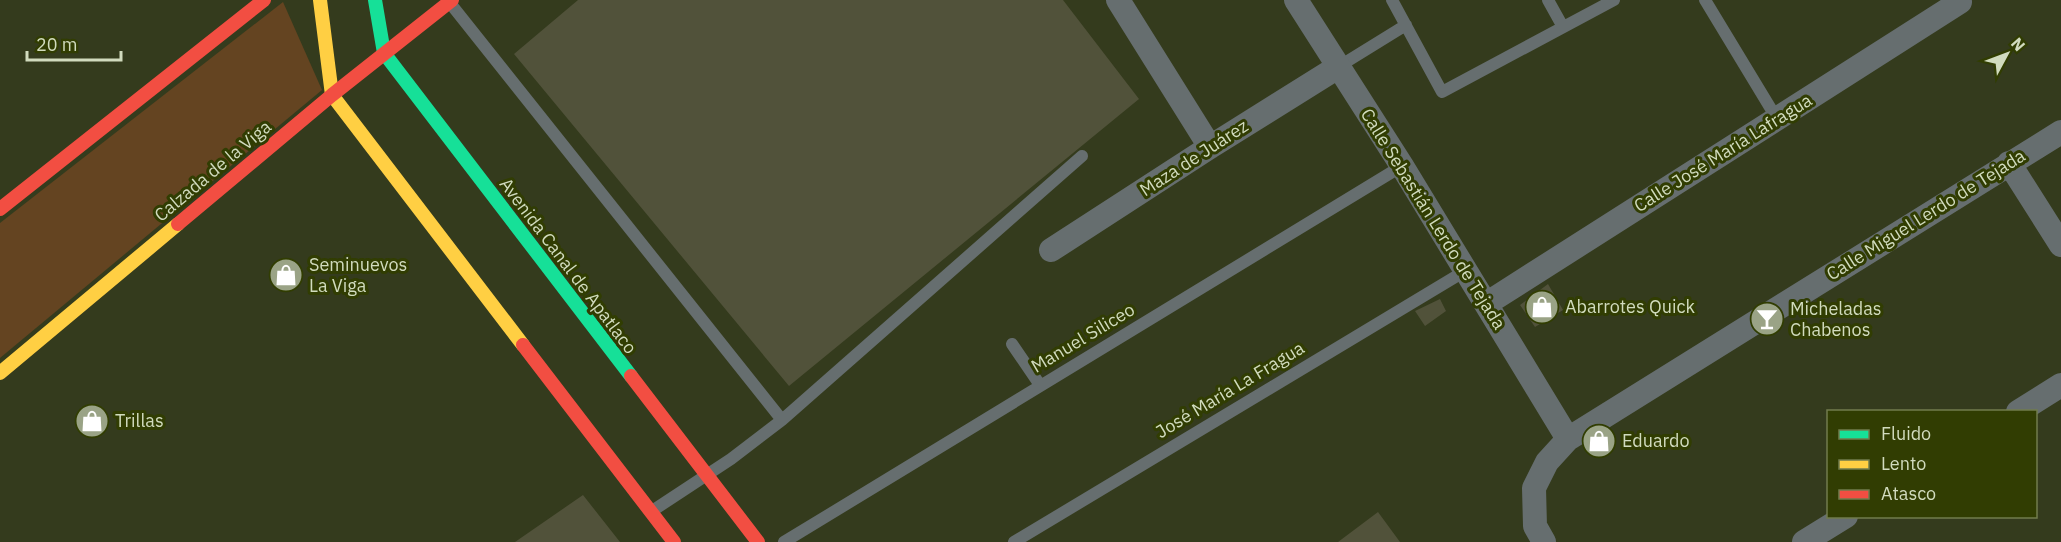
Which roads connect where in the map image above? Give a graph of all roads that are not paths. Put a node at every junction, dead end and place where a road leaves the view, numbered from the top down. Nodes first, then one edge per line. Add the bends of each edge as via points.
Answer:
1 (264, 0) edge
2 (320, 0) edge
3 (375, 0) edge
4 (1118, 0) edge
5 (1296, 0) edge
6 (1392, 0) edge
7 (1548, 0) edge
8 (1614, 0) edge
9 (1705, 0) edge
10 (450, 1) edge
11 (1959, 1) edge
12 (1406, 25) junction
13 (1563, 27) junction
14 (384, 53) junction
15 (1338, 67) junction
16 (332, 95) junction
17 (1777, 119) junction
18 (2061, 132) edge
19 (1210, 147) junction
20 (1082, 156) dead end
21 (2010, 163) junction
22 (1402, 166) junction
23 (0, 209) edge
24 (2061, 244) edge
25 (1051, 250) dead end
26 (1465, 271) junction
27 (1486, 304) junction
28 (1012, 344) dead end
29 (0, 373) edge
30 (1040, 385) junction
31 (2061, 385) edge
32 (2020, 410) edge
33 (782, 420) junction
34 (1568, 439) junction
35 (705, 476) junction
36 (651, 512) junction
37 (1843, 518) edge
38 (674, 542) edge
39 (758, 542) edge
40 (784, 542) edge
41 (1014, 542) edge
42 (1544, 542) edge
43 (1804, 542) edge

1 - 23 street
2 - 16 street
3 - 14 street, Avenida Canal de Apatlaco
4 - 19 street
5 - 15 street, Calle Sebastián Lerdo de Tejada
6 - 12 lane
7 - 13 lane
8 - 13 lane
9 - 17 lane
10 - 14 street, Calzada de la Viga
10 - 33 lane
11 - 17 street, Calle José María Lafragua
12 - 13 lane via 1442,92
12 - 15 lane
14 - 16 street, Calzada de la Viga
14 - 35 street, Avenida Canal de Apatlaco
15 - 19 street, Maza de Juárez
15 - 22 street, Calle Sebastián Lerdo de Tejada
16 - 29 street, Calzada de la Viga
16 - 36 street
17 - 27 street, Calle José María Lafragua
18 - 21 street, Calle Miguel Lerdo de Tejada
19 - 25 street, Maza de Juárez
20 - 33 lane
21 - 24 street
21 - 34 street, Calle Miguel Lerdo de Tejada
22 - 26 street, Calle Sebastián Lerdo de Tejada
22 - 30 lane, Manuel Siliceo
26 - 27 street, Calle Sebastián Lerdo de Tejada
26 - 41 lane, José María La Fragua
27 - 34 street, Calle Sebastián Lerdo de Tejada
28 - 30 lane
30 - 40 lane, Manuel Siliceo
31 - 32 street
33 - 35 lane
34 - 42 street, Calle Miguel Lerdo de Tejada via 1547,462 1534,488 1534,526
35 - 36 lane
35 - 39 street, Avenida Canal de Apatlaco
36 - 38 street
37 - 43 street

